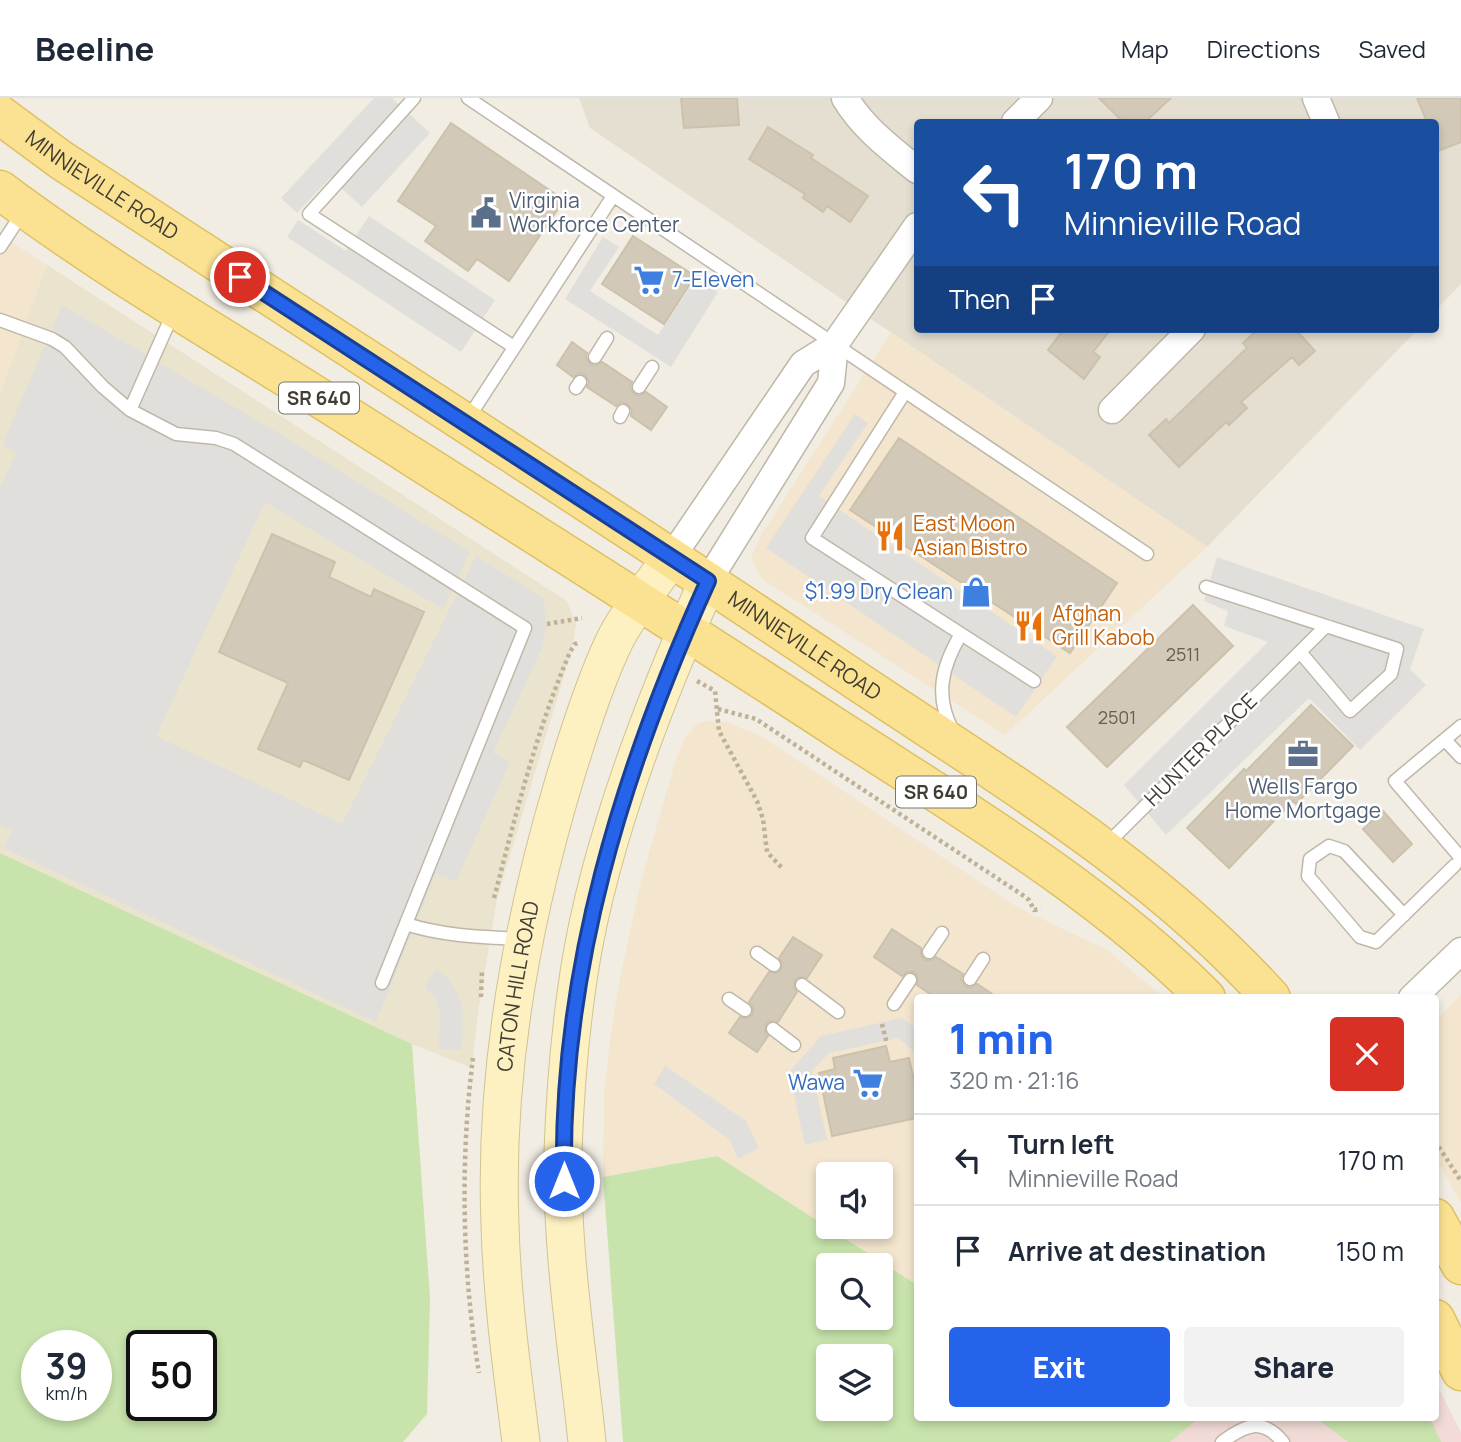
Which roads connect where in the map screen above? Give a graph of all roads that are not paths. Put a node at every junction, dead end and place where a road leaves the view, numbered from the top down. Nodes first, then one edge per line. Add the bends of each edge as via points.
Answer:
1 (414, 98) edge
2 (468, 98) edge
3 (845, 98) edge
4 (1039, 98) edge
5 (1316, 98) edge
6 (0, 115) edge
7 (1018, 119) edge
8 (1325, 119) edge
9 (914, 168) edge
10 (613, 196) junction
11 (12, 199) edge
12 (914, 230) edge
13 (0, 247) edge
14 (176, 308) junction
15 (0, 320) edge
16 (1188, 333) edge
17 (607, 338) dead end
18 (835, 344) junction
19 (514, 347) junction
20 (595, 358) dead end
21 (652, 367) dead end
22 (639, 387) dead end
23 (905, 392) junction
24 (130, 410) junction
25 (1112, 410) dead end
26 (464, 423) junction
27 (1147, 554) dead end
28 (671, 558) junction
29 (708, 581) junction
30 (1206, 587) dead end
31 (641, 601) junction
32 (1326, 626) junction
33 (686, 630) junction
34 (961, 634) junction
35 (1300, 652) junction
36 (1034, 681) dead end
37 (1461, 726) edge
38 (1445, 740) junction
39 (1461, 757) edge
40 (988, 770) junction
41 (1102, 848) junction
42 (1459, 864) edge
43 (1404, 915) junction
44 (406, 924) junction
45 (942, 933) dead end
46 (524, 939) junction
47 (1461, 951) edge
48 (929, 952) dead end
49 (757, 953) dead end
50 (983, 959) dead end
51 (774, 965) dead end
52 (970, 979) dead end
53 (910, 980) dead end
54 (382, 983) dead end
55 (802, 985) dead end
56 (1202, 994) edge
57 (1267, 994) edge
58 (1416, 994) edge
59 (729, 999) dead end
60 (894, 1004) dead end
61 (745, 1010) dead end
62 (838, 1012) dead end
63 (773, 1029) dead end
64 (794, 1045) dead end
65 (1439, 1225) edge
66 (1461, 1265) edge
67 (1439, 1328) edge
68 (1461, 1371) edge
69 (521, 1442) edge
70 (587, 1442) edge
71 (1222, 1442) edge
72 (1283, 1442) edge

1 - 19 lane via 309,214
2 - 10 lane
3 - 9 street via 869,130
4 - 7 street
5 - 8 street
6 - 26 main road, MINNIEVILLE ROAD / SR 640 via 61,160
10 - 18 lane
10 - 19 lane
11 - 13 lane
11 - 14 main road, SR 640
12 - 18 street
14 - 24 lane
14 - 31 main road, SR 640
15 - 24 lane via 65,347
16 - 25 street
17 - 20 lane
18 - 23 lane
18 - 28 street via 803,364
18 - 29 street via 831,383
19 - 26 lane
21 - 22 lane
23 - 27 lane
23 - 34 lane via 813,538
24 - 44 lane via 176,434 234,444 525,628
26 - 28 main road, MINNIEVILLE ROAD / SR 640
28 - 29 main road, MINNIEVILLE ROAD / SR 640
28 - 31 main road, CATON HILL ROAD
29 - 33 main road
29 - 40 main road, MINNIEVILLE ROAD / SR 640
30 - 32 lane
31 - 33 main road, SR 640
31 - 46 main road, CATON HILL ROAD via 612,646 574,748 547,837
32 - 35 lane, HUNTER PLACE
32 - 35 lane via 1397,649 1391,674 1350,711
33 - 56 main road, SR 640 via 1025,852 1157,952
33 - 70 main road via 607,849 579,971 568,1054 565,1237
34 - 36 lane
34 - 40 lane via 944,670 946,714 971,756
35 - 41 lane, HUNTER PLACE
37 - 38 lane
38 - 39 lane
38 - 42 lane via 1395,781
40 - 41 main road, MINNIEVILLE ROAD / SR 640
41 - 57 main road, MINNIEVILLE ROAD / SR 640 via 1201,926
42 - 43 lane
43 - 43 lane via 1376,942 1360,937 1308,876 1310,859 1329,846 1345,851
44 - 46 lane via 453,934
44 - 54 lane
45 - 48 lane
46 - 69 main road, CATON HILL ROAD via 507,1039 499,1140 505,1309
47 - 58 street
49 - 51 lane
50 - 52 lane
53 - 60 lane
55 - 62 lane
59 - 61 lane
63 - 64 lane
65 - 66 main road
67 - 68 main road
71 - 72 lane via 1252,1426 1269,1430

